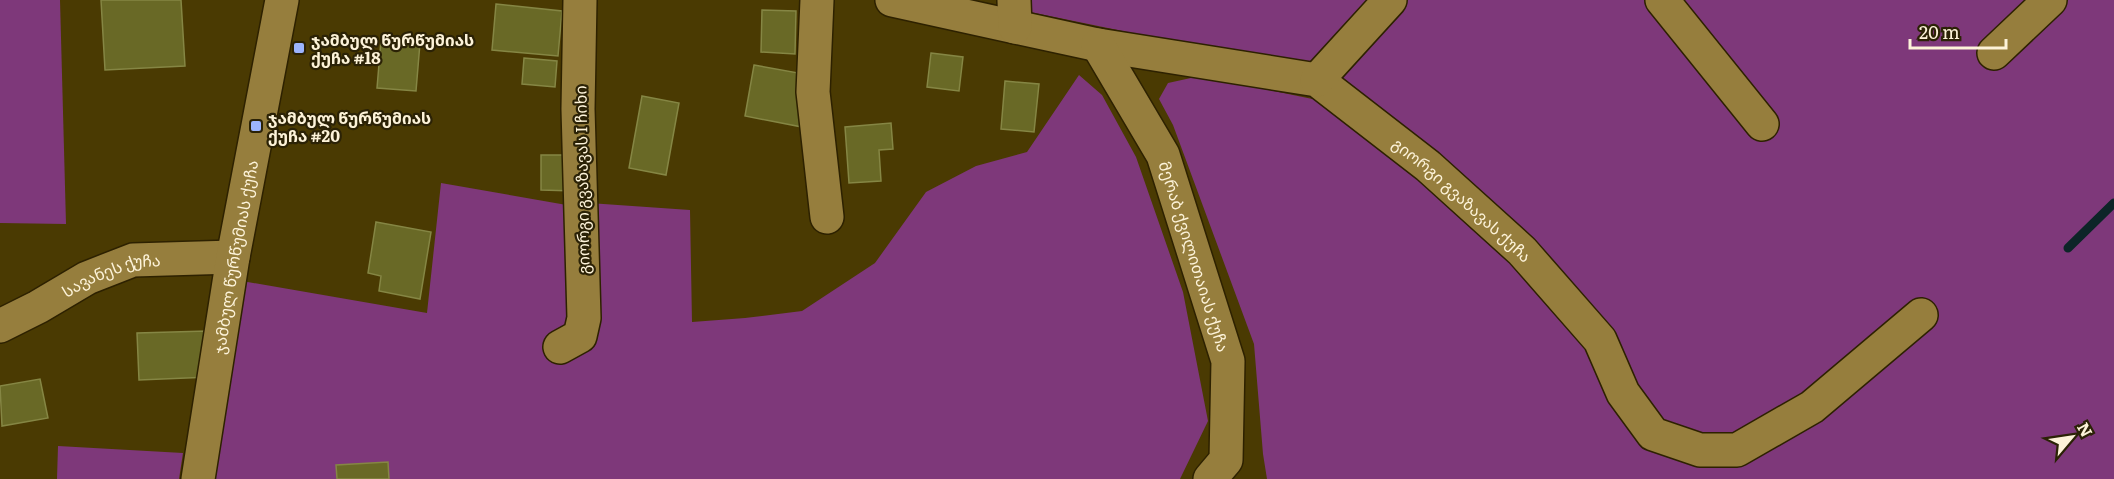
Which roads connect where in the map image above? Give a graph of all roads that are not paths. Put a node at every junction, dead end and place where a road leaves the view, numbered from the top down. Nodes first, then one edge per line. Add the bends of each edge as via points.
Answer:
1 (282, 0) edge
2 (580, 0) edge
3 (817, 0) edge
4 (892, 0) edge
5 (1390, 0) edge
6 (1662, 0) edge
7 (2050, 0) edge
8 (1015, 14) edge
9 (1098, 45) junction
10 (1994, 53) dead end
11 (1317, 80) junction
12 (1762, 124) dead end
13 (826, 217) dead end
14 (233, 257) junction
15 (1921, 315) dead end
16 (0, 326) edge
17 (560, 347) dead end
18 (1224, 473) edge
19 (198, 479) edge

1 - 14 street, ჯამბულ წურწუმიას ქუჩა
2 - 17 street, გიორგი გვაზავას I ჩიხი via 578,109 584,318 580,336
3 - 13 street via 813,92
4 - 8 street, გიორგი გვაზავას ქუჩა
5 - 11 street
6 - 12 street
7 - 10 street
8 - 9 street, გიორგი გვაზავას ქუჩა
9 - 11 street, გიორგი გვაზავას ქუჩა
9 - 18 street, მერაბ ქვილითაიას ქუჩა via 1163,155 1228,361
11 - 15 street, გიორგი გვაზავას ქუჩა via 1428,166 1522,251 1600,340 1623,393 1653,434 1700,450 1737,450 1812,407
14 - 16 street, სავანეს ქუჩა via 132,260 87,278
14 - 19 street, ჯამბულ წურწუმიას ქუჩა

